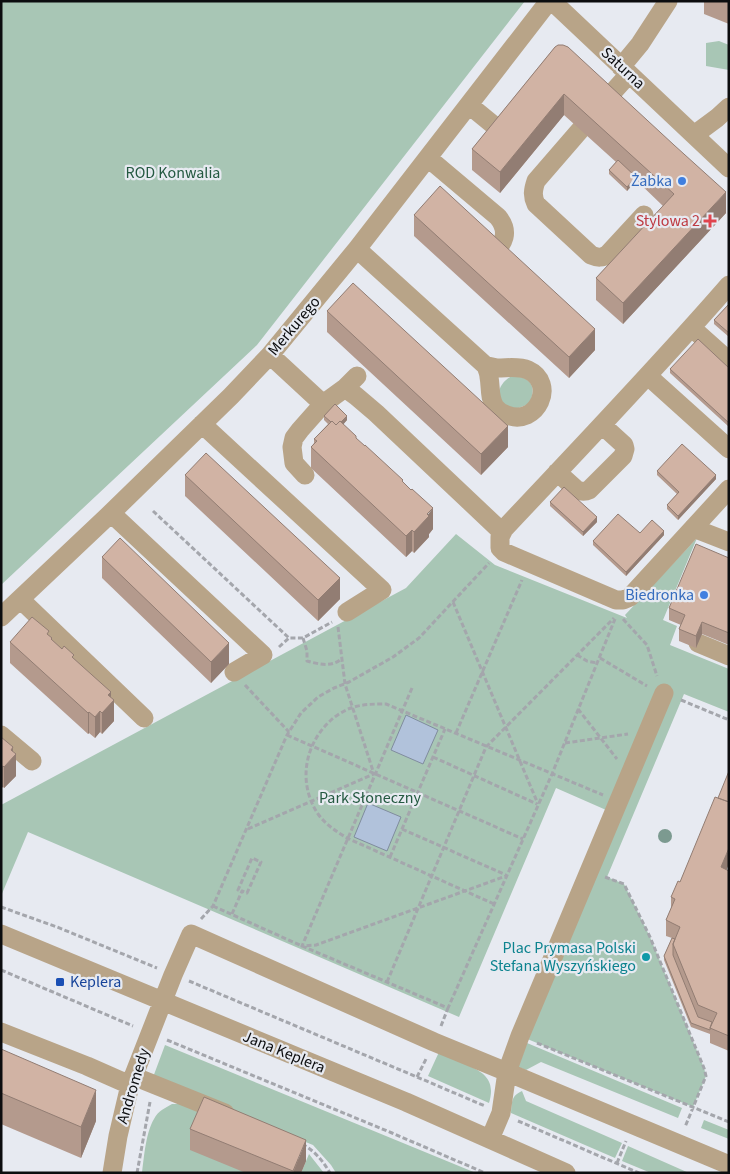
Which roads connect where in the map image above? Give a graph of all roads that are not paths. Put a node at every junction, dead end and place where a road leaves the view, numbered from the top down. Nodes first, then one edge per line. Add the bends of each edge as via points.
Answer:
1 (551, 1) edge
2 (668, 1) edge
3 (625, 70) junction
4 (604, 102) edge
5 (469, 105) junction
6 (729, 107) edge
7 (581, 130) edge
8 (502, 132) edge
9 (694, 135) junction
10 (428, 158) junction
11 (729, 168) edge
12 (644, 215) dead end
13 (357, 249) junction
14 (492, 256) edge
15 (729, 285) edge
16 (692, 328) junction
17 (270, 354) junction
18 (729, 361) edge
19 (486, 366) dead end
20 (648, 376) junction
21 (323, 404) junction
22 (202, 424) junction
23 (602, 425) junction
24 (729, 449) edge
25 (558, 472) junction
26 (305, 475) dead end
27 (729, 489) edge
28 (111, 513) junction
29 (693, 528) junction
30 (502, 532) junction
31 (729, 542) edge
32 (20, 599) junction
33 (347, 612) dead end
34 (1, 617) edge
35 (698, 643) edge
36 (729, 656) edge
37 (234, 672) road end
38 (664, 693) road end
39 (144, 718) dead end
40 (1, 735) edge
41 (32, 761) dead end
42 (1, 934) edge
43 (162, 1001) junction
44 (4, 1035) edge
45 (508, 1072) junction
46 (138, 1082) junction
47 (238, 1118) edge
48 (490, 1139) junction
49 (729, 1165) edge
50 (112, 1173) edge
51 (566, 1173) edge

1 - 3 street, Saturna
1 - 5 street, Merkurego
2 - 3 street
3 - 4 street
3 - 9 street, Saturna
5 - 8 street
5 - 10 street, Merkurego
6 - 9 street
7 - 12 street via 536,181 533,188 536,204 597,258 608,254
9 - 11 street, Saturna
10 - 13 street, Merkurego
10 - 14 street via 502,222 502,243
13 - 17 street, Merkurego
13 - 19 street
15 - 16 street
16 - 18 street
16 - 20 street
17 - 21 street
17 - 22 street, Merkurego
20 - 23 street
20 - 24 street
21 - 26 street via 294,438 294,463
21 - 30 street via 351,382 356,396
22 - 28 street, Merkurego
22 - 33 street via 382,590
23 - 25 street
23 - 25 street via 624,445 623,456 585,492 577,490
25 - 30 street
27 - 29 street
28 - 32 street, Merkurego
28 - 37 street via 263,655
29 - 30 street via 630,597 623,600 616,600 504,552 500,548
29 - 31 street
32 - 34 street, Merkurego
32 - 39 street
35 - 36 street
38 - 45 street via 520,1036
40 - 41 street
42 - 43 street, Jana Keplera
43 - 45 street, Andromedy via 191,934
43 - 46 street, Andromedy
43 - 48 street, Jana Keplera
44 - 46 street
45 - 48 street via 501,1113
45 - 49 street
46 - 47 street
46 - 50 street, Andromedy via 118,1136
48 - 51 street, Jana Keplera

